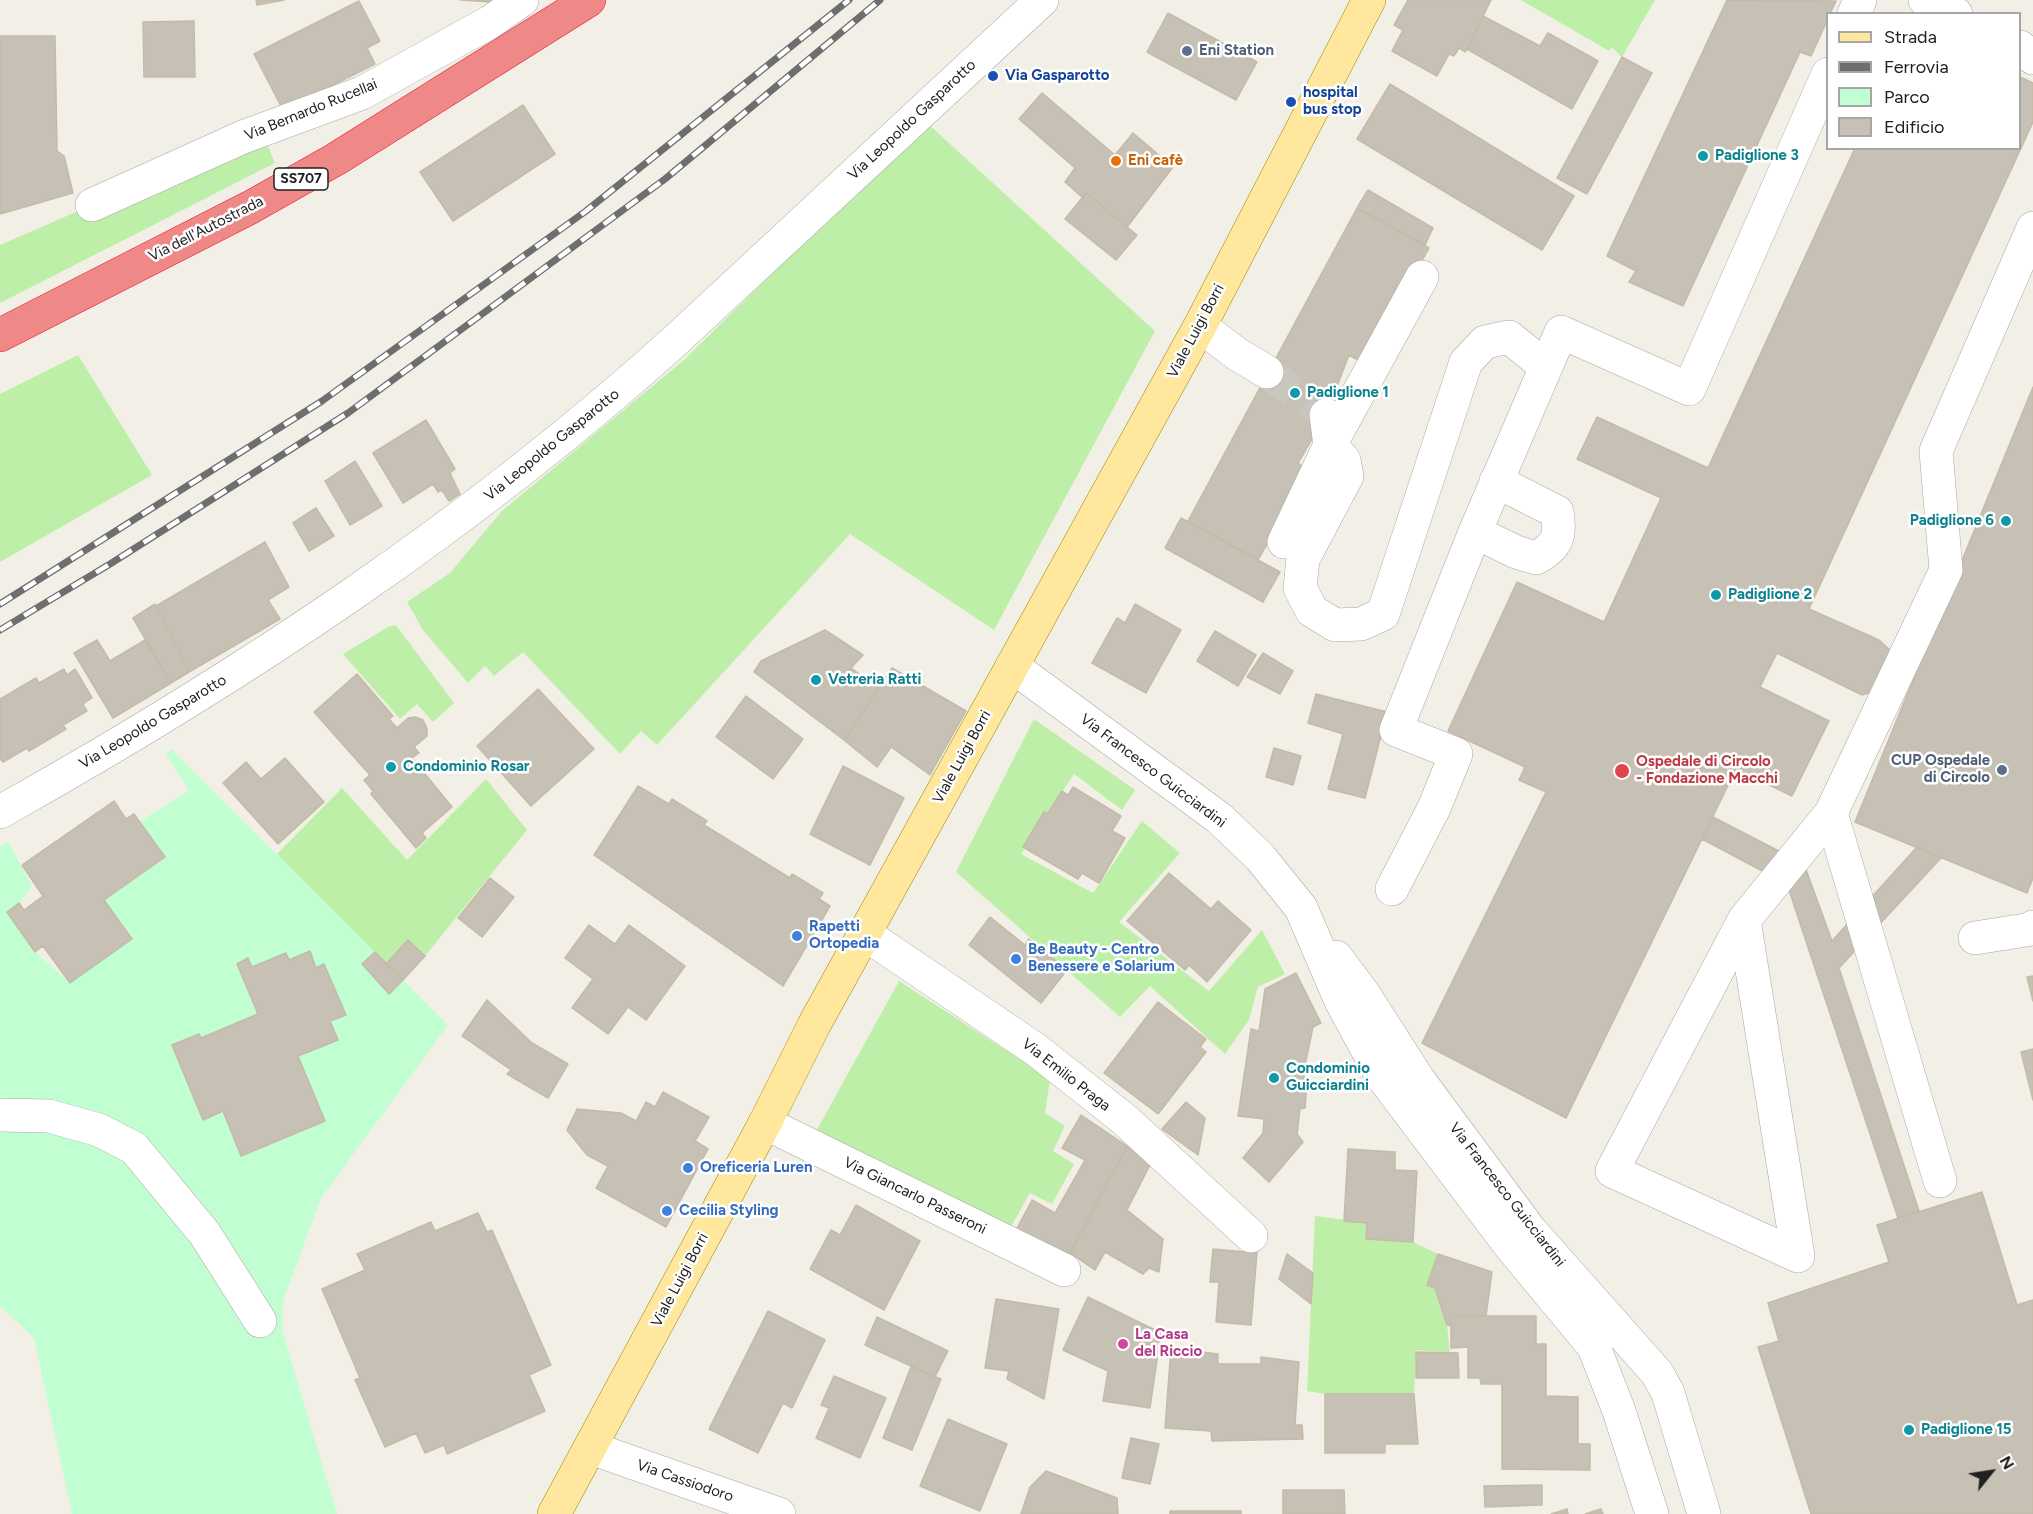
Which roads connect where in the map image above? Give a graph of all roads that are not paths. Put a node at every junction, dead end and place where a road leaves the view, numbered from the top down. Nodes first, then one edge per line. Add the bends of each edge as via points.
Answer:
1 (522, 0) edge
2 (589, 0) edge
3 (1042, 0) edge
4 (1369, 0) edge
5 (1925, 0) edge
6 (1952, 12) edge
7 (2021, 48) edge
8 (2033, 58) edge
9 (1826, 76) edge
10 (92, 205) dead end
11 (2033, 228) edge
12 (1422, 277) dead end
13 (1200, 326) junction
14 (0, 334) edge
15 (1546, 367) junction
16 (1267, 372) tunnel mouth
17 (1328, 430) junction
18 (1496, 481) junction
19 (1475, 532) junction
20 (1284, 542) dead end
21 (1012, 666) junction
22 (0, 812) edge
23 (1831, 813) junction
24 (1392, 889) dead end
25 (1305, 915) junction
26 (1744, 920) junction
27 (2033, 927) edge
28 (865, 934) junction
29 (1975, 938) dead end
30 (0, 1115) edge
31 (765, 1123) junction
32 (1940, 1181) dead end
33 (1251, 1236) dead end
34 (1064, 1270) dead end
35 (260, 1321) dead end
36 (591, 1448) junction
37 (554, 1514) edge
38 (779, 1514) edge
39 (1652, 1514) edge
40 (1704, 1514) edge

1 - 10 street, Via Bernardo Rucellai via 362,93 243,137
2 - 14 highway, Via dell'Autostrada / SS707 via 336,159 251,207
3 - 22 street, Via Leopoldo Gasparotto via 668,348 518,474 381,575 263,654
4 - 13 main road, Viale Luigi Borri
5 - 6 street
7 - 8 street
9 - 15 street via 1689,388 1561,332
11 - 23 street via 1936,451 1946,570
12 - 17 street
13 - 16 street
13 - 21 main road, Viale Luigi Borri
15 - 17 street via 1509,338 1485,342 1466,362 1383,614 1361,624 1335,625 1312,610 1300,588 1304,559 1347,476 1344,460
15 - 18 street
17 - 20 street
18 - 19 street
18 - 19 street via 1557,512 1560,531 1550,550 1536,558
19 - 24 street via 1396,730 1456,754 1434,808
21 - 25 street, Via Francesco Guicciardini via 1219,818 1260,857
21 - 28 main road, Viale Luigi Borri
23 - 26 street
23 - 32 street
25 - 39 street, Via Francesco Guicciardini via 1341,1001 1381,1076 1511,1247 1594,1347
25 - 40 street, Via Francesco Guicciardini via 1363,993 1418,1079 1530,1230 1657,1373 1668,1394
26 - 26 street via 1612,1171 1798,1256 1790,1210
27 - 29 street
28 - 31 main road, Viale Luigi Borri
28 - 33 street, Via Emilio Praga via 1035,1049 1125,1120
30 - 35 street via 49,1116 99,1130 134,1148 205,1234
31 - 34 street, Via Giancarlo Passeroni
31 - 36 main road, Viale Luigi Borri
36 - 37 main road, Viale Luigi Borri
36 - 38 street, Via Cassiodoro

